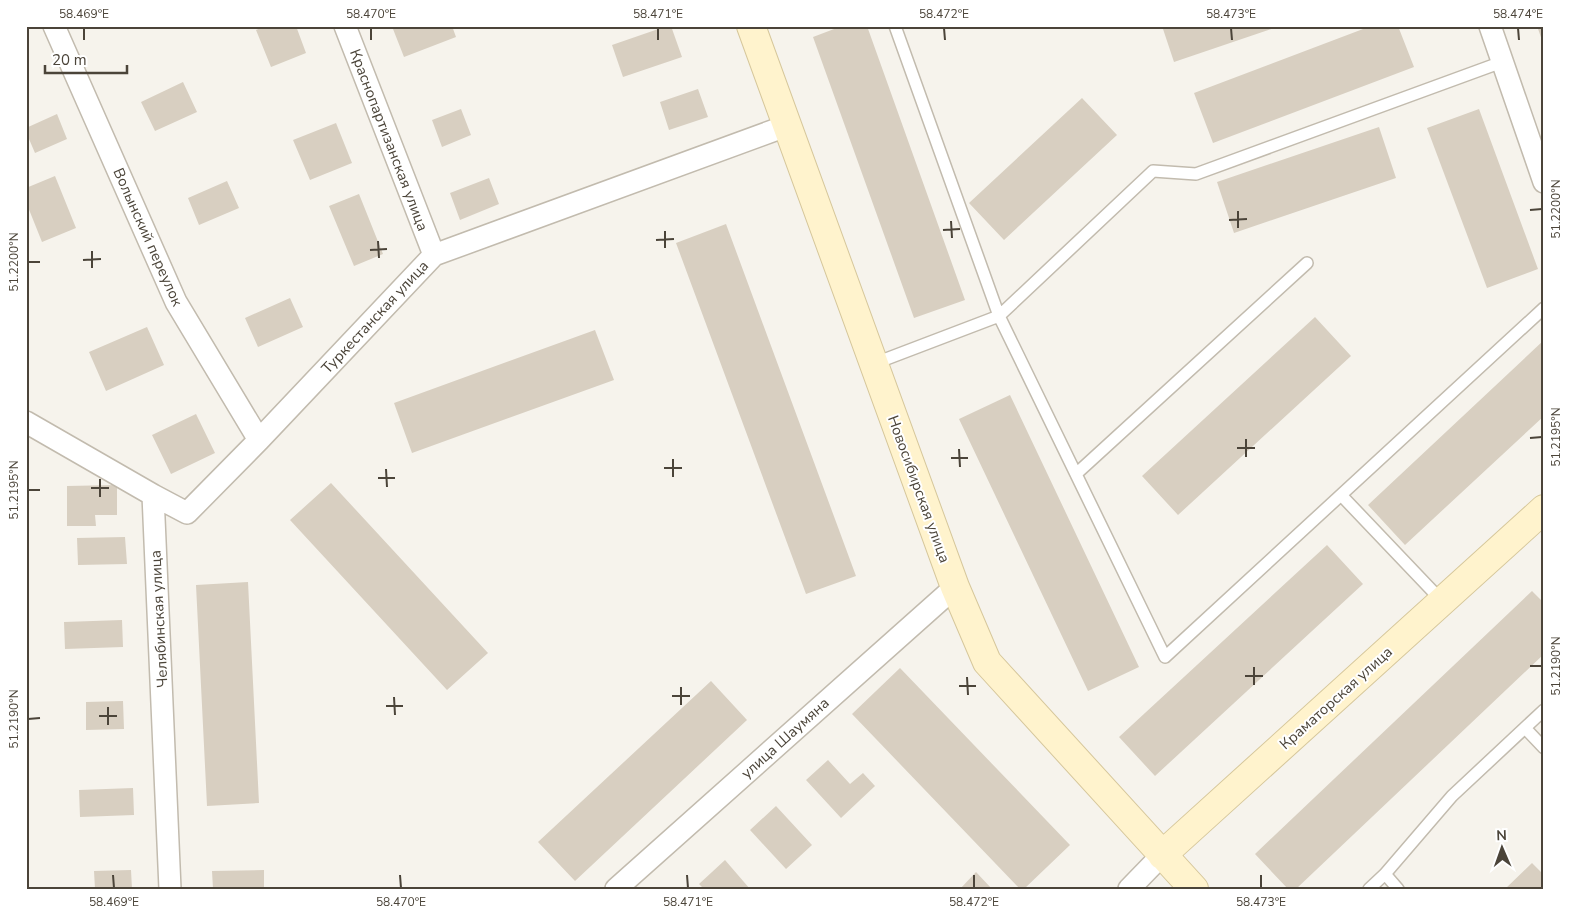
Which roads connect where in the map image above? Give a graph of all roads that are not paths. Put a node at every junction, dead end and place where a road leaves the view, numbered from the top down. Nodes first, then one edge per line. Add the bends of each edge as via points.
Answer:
1 (54, 26) edge
2 (345, 26) edge
3 (895, 26) edge
4 (1490, 26) edge
5 (752, 27) edge
6 (1502, 62) junction
7 (786, 126) junction
8 (1544, 182) edge
9 (434, 255) junction
10 (1307, 263) dead end
11 (1544, 308) edge
12 (999, 316) junction
13 (873, 364) junction
14 (26, 422) edge
15 (259, 440) junction
16 (1076, 474) junction
17 (153, 495) junction
18 (1341, 495) junction
19 (1544, 509) edge
20 (954, 587) junction
21 (1442, 601) junction
22 (1544, 710) edge
23 (1525, 728) junction
24 (1544, 748) edge
25 (1162, 856) junction
26 (1384, 874) junction
27 (170, 889) edge
28 (616, 889) edge
29 (1129, 889) edge
30 (1194, 889) edge
31 (1369, 889) edge
32 (1398, 889) edge

1 - 15 street, Волынский переулок via 176,302
2 - 9 street, Краснопартизанская улица
3 - 12 lane
4 - 6 street
5 - 7 main road, Новосибирская улица
6 - 8 street
6 - 12 lane via 1196,174 1152,171
7 - 9 street, Туркестанская улица
7 - 13 main road, Новосибирская улица
9 - 15 street, Туркестанская улица
10 - 16 lane
11 - 18 lane
12 - 13 lane
12 - 16 lane
13 - 20 main road, Новосибирская улица
14 - 17 street
15 - 17 street, Туркестанская улица via 187,513
16 - 18 lane via 1165,657
17 - 27 street, Челябинская улица
18 - 21 lane
19 - 21 main road, Краматорская улица
20 - 25 main road, Новосибирская улица via 987,662
20 - 28 street, улица Шаумяна
21 - 25 main road, Краматорская улица
22 - 23 lane
23 - 24 lane
23 - 26 lane via 1452,796
25 - 29 street, Краматорская улица
25 - 30 main road, Новосибирская улица
26 - 31 lane
26 - 32 lane

